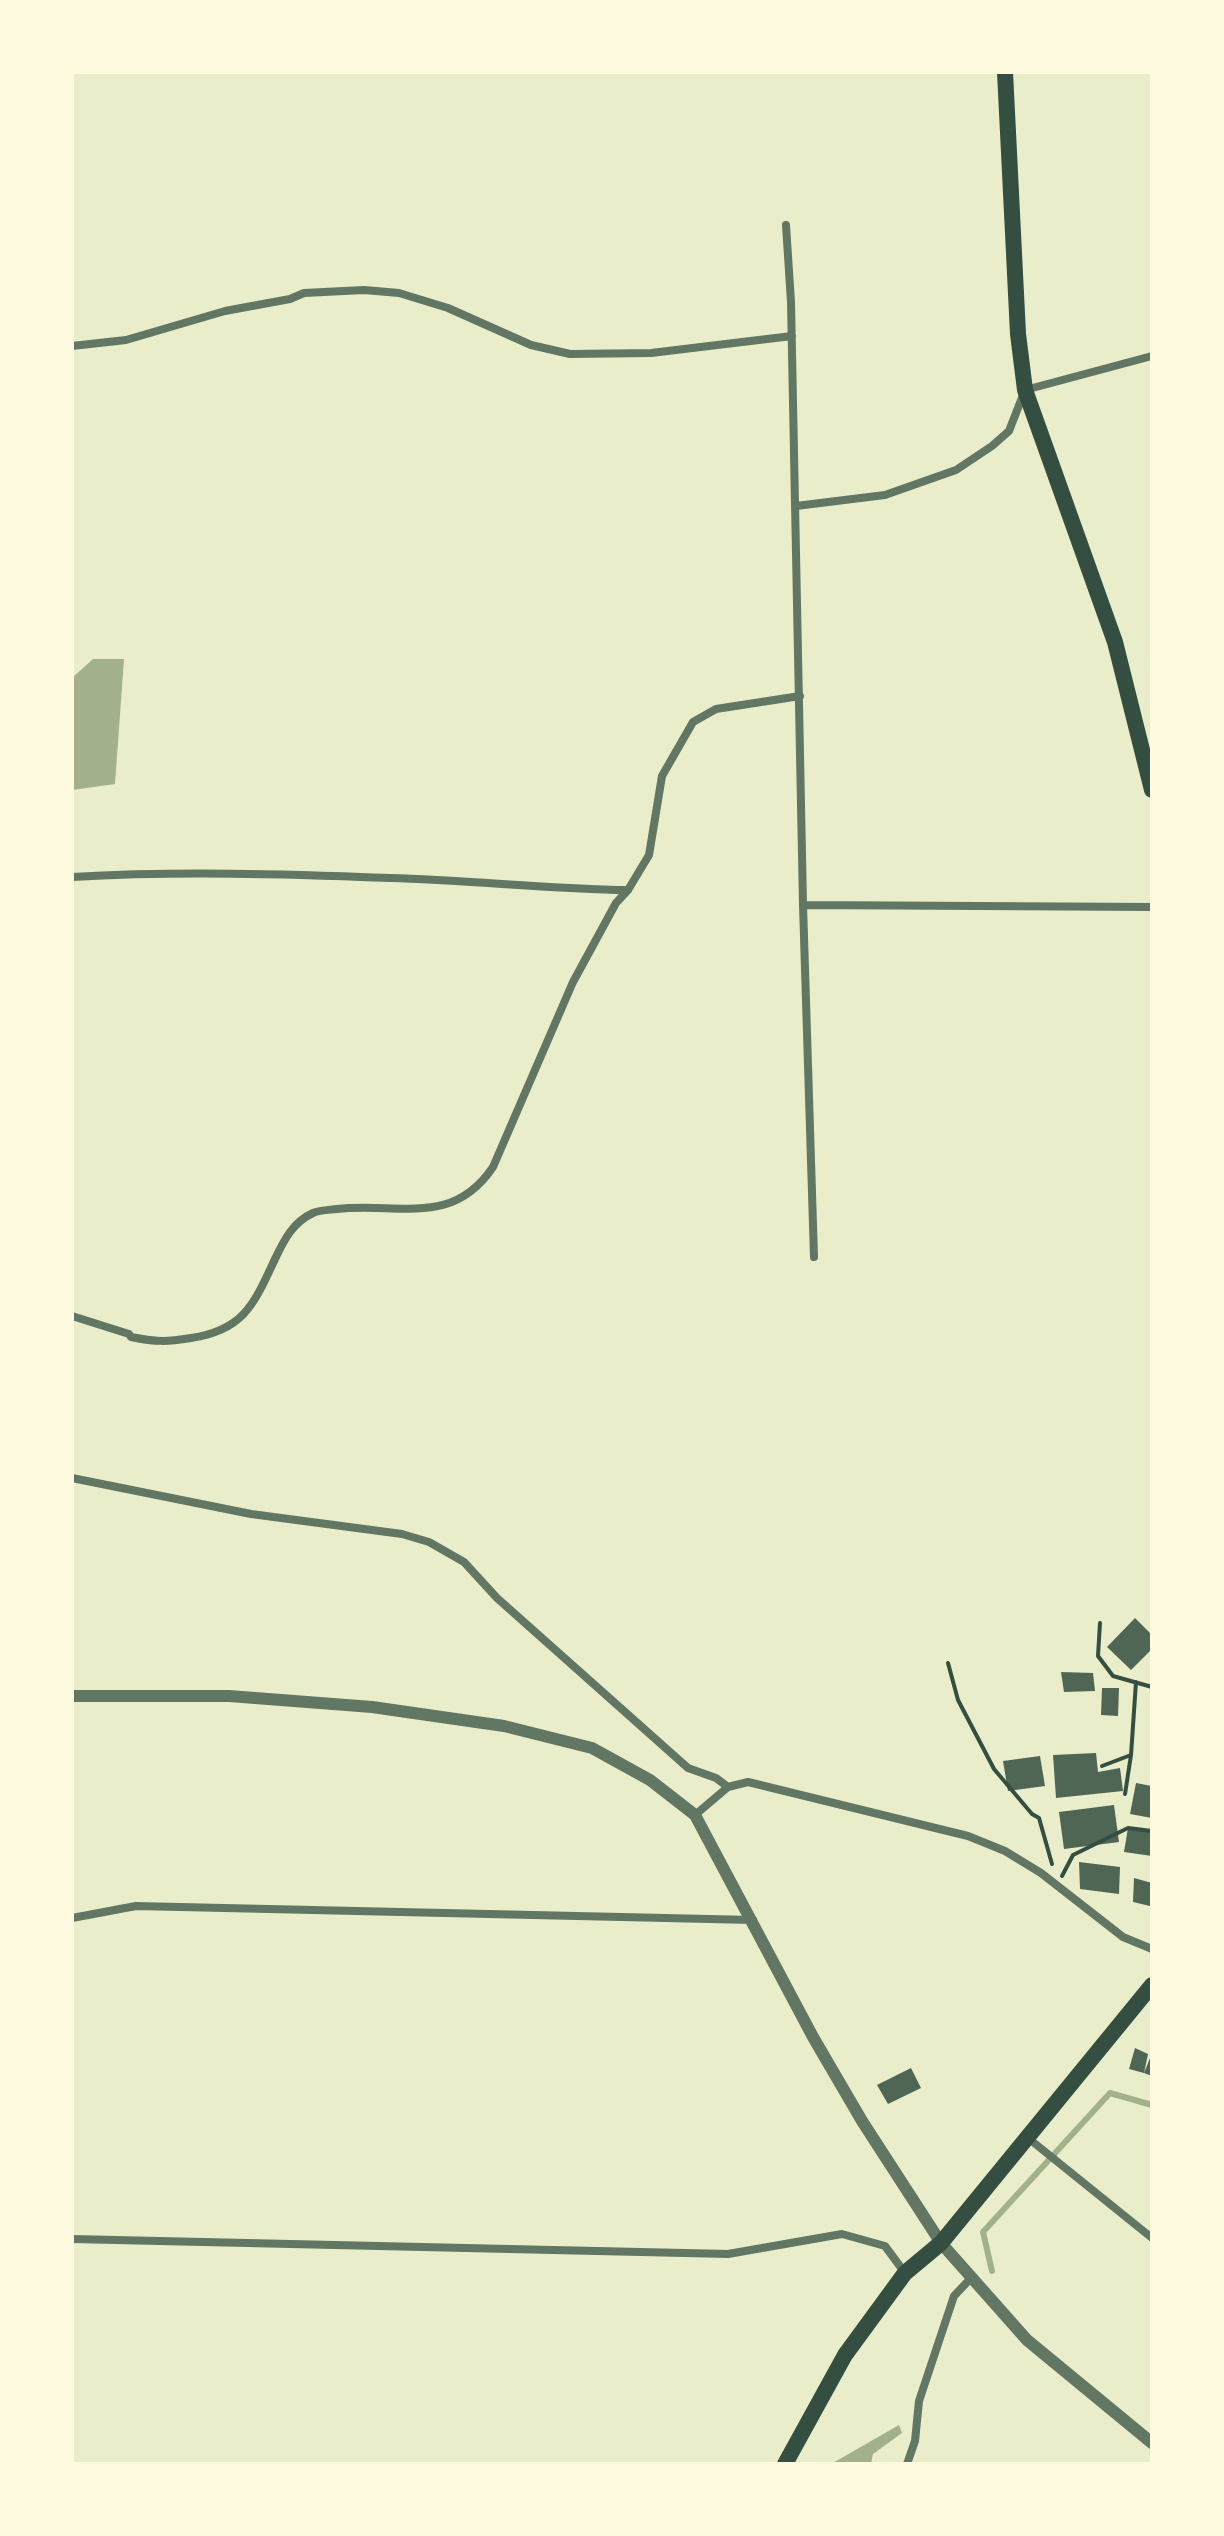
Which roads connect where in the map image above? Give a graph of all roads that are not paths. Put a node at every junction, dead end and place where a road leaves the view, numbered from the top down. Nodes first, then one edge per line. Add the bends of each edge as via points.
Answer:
1 (1005, 72) edge
2 (786, 225) dead end
3 (792, 336) junction
4 (72, 346) edge
5 (1152, 356) edge
6 (1025, 390) junction
7 (796, 506) junction
8 (800, 696) junction
9 (1152, 790) edge
10 (72, 877) edge
11 (628, 890) junction
12 (803, 905) junction
13 (1152, 907) edge
14 (814, 1257) dead end
15 (72, 1316) edge
16 (72, 1478) edge
17 (72, 1696) edge
18 (728, 1787) junction
19 (695, 1815) junction
20 (72, 1918) edge
21 (753, 1920) junction
22 (1152, 1949) edge
23 (1152, 1985) edge
24 (1027, 2138) junction
25 (1152, 2238) edge
26 (72, 2239) edge
27 (941, 2243) junction
28 (905, 2273) junction
29 (972, 2277) junction
30 (1152, 2443) edge
31 (785, 2464) edge
32 (907, 2464) edge

1 - 6 main road
2 - 3 street
3 - 4 street via 651,353 570,354 531,345 448,308 399,293 364,290 304,293 126,340
3 - 7 street
5 - 6 street
6 - 7 street via 1009,431 956,470 885,495
6 - 9 main road via 1115,642
7 - 8 street
8 - 11 street via 716,709 693,722 662,776 649,855
8 - 12 street
10 - 11 street via 222,874
11 - 15 street via 573,982 481,1186 456,1202 402,1211 363,1206 315,1212 295,1224 282,1243 255,1301 235,1324 214,1335 160,1343
12 - 13 street
12 - 14 street
16 - 18 street via 429,1542 464,1562 497,1598 688,1768
17 - 19 street via 229,1696 372,1707 504,1726 592,1748 650,1780
18 - 19 street
18 - 22 street via 748,1782 968,1836 1005,1851 1123,1937
19 - 21 street
20 - 21 street via 136,1906
21 - 27 street via 813,2037
23 - 24 main road
24 - 25 street
24 - 27 main road
26 - 28 street via 728,2254 842,2234 885,2246
27 - 28 main road
27 - 29 street
28 - 31 main road via 845,2355
29 - 30 street via 1027,2340
29 - 32 street via 954,2296 919,2401

